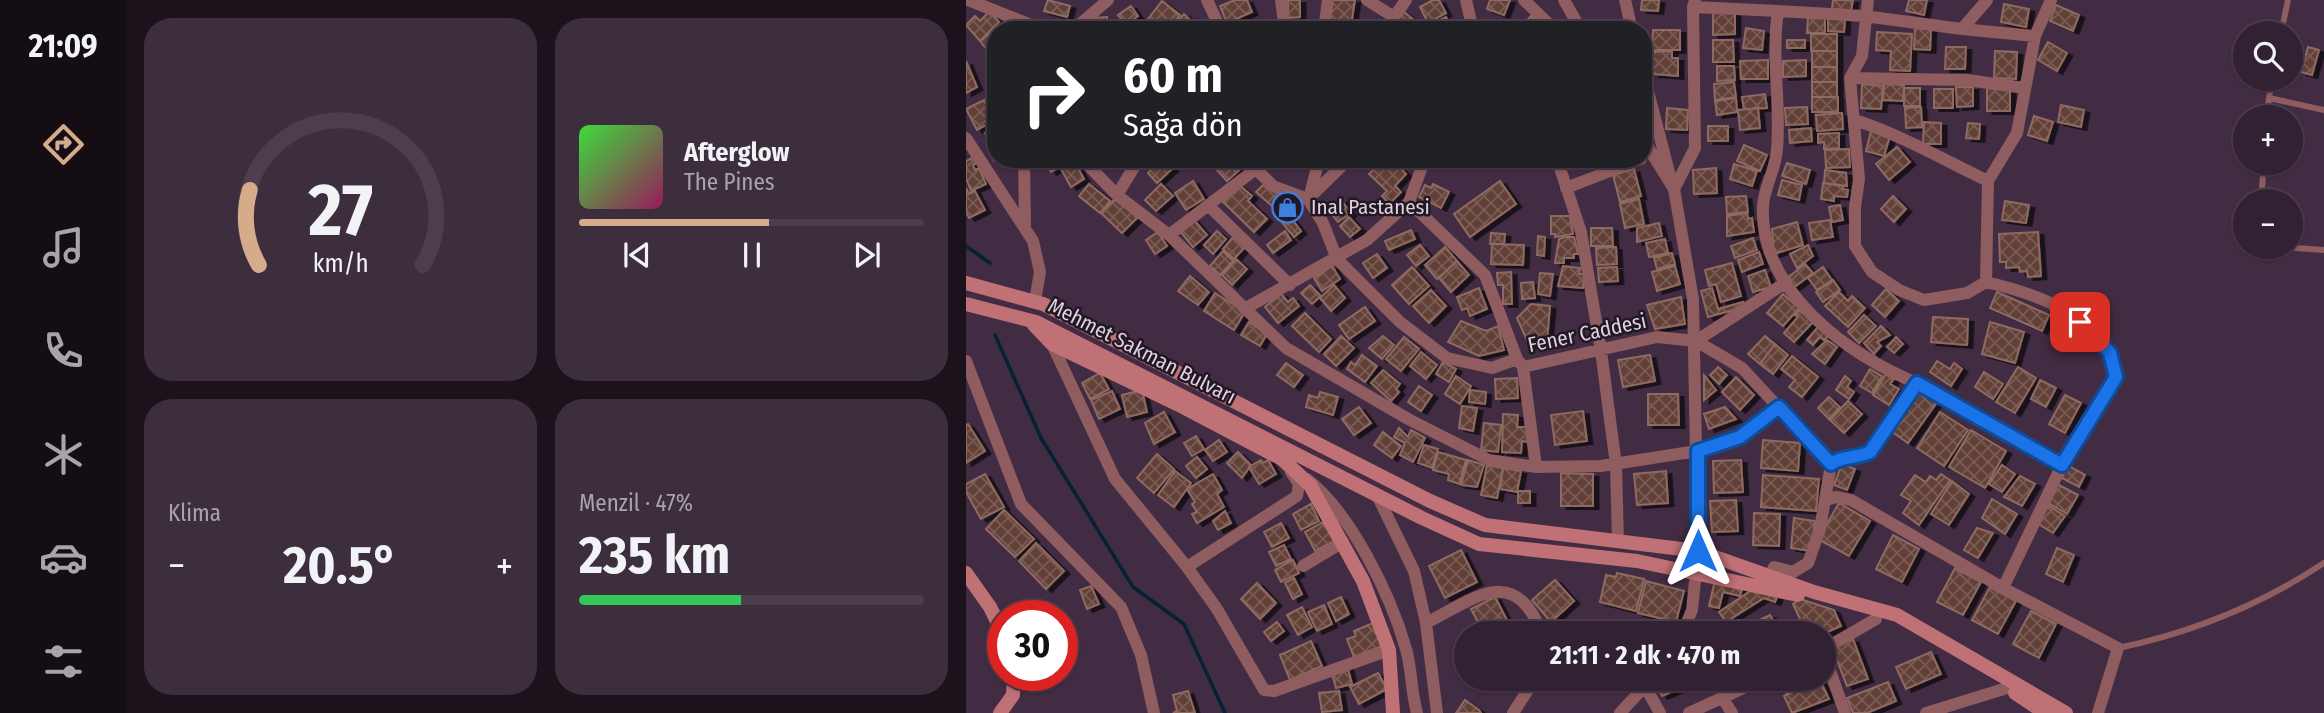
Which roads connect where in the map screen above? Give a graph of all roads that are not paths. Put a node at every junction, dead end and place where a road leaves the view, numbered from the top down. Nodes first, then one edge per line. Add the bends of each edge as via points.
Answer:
1 (968, 0) edge
2 (1108, 0) edge
3 (1207, 0) edge
4 (1281, 0) edge
5 (1328, 0) edge
6 (1367, 0) edge
7 (1406, 0) edge
8 (1466, 0) edge
9 (1524, 0) edge
10 (1564, 0) edge
11 (1625, 0) edge
12 (1868, 0) edge
13 (1987, 0) edge
14 (2051, 0) edge
15 (2288, 0) edge
16 (1694, 3) edge
17 (1778, 11) junction
18 (1864, 16) junction
19 (1394, 17) junction
20 (1021, 21) edge
21 (1084, 21) edge
22 (1216, 21) edge
23 (1284, 21) edge
24 (1325, 21) edge
25 (1393, 21) edge
26 (1471, 21) edge
27 (1546, 21) edge
28 (1576, 21) edge
29 (1630, 21) edge
30 (2284, 21) edge
31 (1962, 29) junction
32 (2035, 36) junction
33 (1850, 78) junction
34 (2025, 88) junction
35 (2271, 91) edge
36 (2270, 98) junction
37 (2269, 105) edge
38 (1652, 106) edge
39 (2324, 110) edge
40 (1855, 120) junction
41 (966, 138) edge
42 (1652, 166) edge
43 (1024, 168) edge
44 (1091, 168) edge
45 (1134, 168) edge
46 (1257, 168) joint
47 (1318, 168) edge
48 (1340, 168) edge
49 (1422, 168) edge
50 (1560, 168) edge
51 (1619, 168) edge
52 (1988, 181) junction
53 (1566, 188) junction
54 (1674, 190) junction
55 (1117, 195) junction
56 (1308, 199) junction
57 (1409, 202) junction
58 (1209, 206) junction
59 (1024, 226) junction
60 (1169, 235) junction
61 (2303, 248) edge
62 (2324, 250) edge
63 (1337, 259) junction
64 (1986, 282) junction
65 (966, 283) edge
66 (1784, 284) junction
67 (1290, 285) junction
68 (1034, 301) junction
69 (966, 304) edge
70 (1245, 308) junction
71 (1030, 321) junction
72 (1696, 341) junction
73 (1052, 344) junction
74 (1601, 351) junction
75 (966, 361) edge
76 (1520, 363) junction
77 (1917, 383) junction
78 (1779, 407) junction
79 (1698, 451) junction
80 (1282, 459) junction
81 (1831, 464) junction
82 (1616, 465) junction
83 (2062, 465) junction
84 (1536, 467) junction
85 (1377, 495) junction
86 (1826, 500) junction
87 (1343, 542) junction
88 (1618, 542) junction
89 (1698, 551) junction
90 (2324, 563) edge
91 (1303, 566) dead end
92 (1187, 567) junction
93 (1694, 570) junction
94 (1770, 577) junction
95 (969, 579) edge
96 (2003, 588) junction
97 (987, 608) edge
98 (1876, 619) junction
99 (1534, 621) edge
100 (1687, 621) edge
101 (1426, 623) junction
102 (1836, 642) edge
103 (2118, 648) junction
104 (1389, 650) junction
105 (1836, 688) edge
106 (2007, 688) junction
107 (1013, 691) edge
108 (1527, 691) edge
109 (1640, 691) edge
110 (1651, 691) edge
111 (1739, 691) edge
112 (1723, 699) junction
113 (1000, 713) edge
114 (1154, 713) edge
115 (1393, 713) edge
116 (1417, 713) edge
117 (1437, 713) edge
118 (1513, 713) edge
119 (1620, 713) edge
120 (1660, 713) edge
121 (1689, 713) edge
122 (1732, 713) edge
123 (1845, 713) edge
124 (1926, 713) edge
125 (2045, 713) edge
126 (2066, 713) edge
127 (2098, 713) edge

1 - 20 street
2 - 21 street
3 - 22 street
4 - 23 street
5 - 24 street
6 - 19 street
7 - 19 street
8 - 26 street
9 - 27 street
10 - 28 street
11 - 29 street
12 - 18 street
13 - 31 street
14 - 32 street
15 - 30 lane
16 - 17 street
16 - 54 street via 1695,149
17 - 18 street
17 - 66 street via 1774,40 1777,150 1763,203 1764,231
18 - 31 street
18 - 33 street via 1862,56
19 - 25 street
31 - 32 street
32 - 34 street
33 - 34 street via 1968,80
33 - 40 street
34 - 52 street via 2017,133
35 - 36 lane
36 - 37 lane
36 - 39 lane
38 - 54 street
40 - 52 street via 1890,131
40 - 64 street via 1859,179 1855,246 1872,272 1924,300 1967,293
41 - 59 street
42 - 54 street
43 - 59 street
44 - 55 street
45 - 55 street
46 - 56 street via 1273,186
46 - 58 street
47 - 56 street
48 - 56 street
49 - 57 street
50 - 53 street
51 - 53 street
52 - 64 street
53 - 74 street via 1581,232
54 - 72 street
55 - 60 street
56 - 63 street, Fener Caddesi
57 - 63 street via 1367,240
57 - 76 street via 1485,275
58 - 60 street
58 - 67 street
59 - 68 street via 1033,241 1040,272
60 - 70 street
61 - 62 lane
63 - 67 street
63 - 76 street, Fener Caddesi via 1400,322 1447,358 1492,368
64 - 83 street via 2018,289 2069,311 2110,353 2116,377
65 - 68 main road
66 - 72 street
66 - 77 street via 1804,309 1863,357
67 - 70 street
68 - 71 main road, Mehmet Sakman Bulvarı via 1042,313
68 - 88 main road, Mehmet Sakman Bulvarı via 1485,525
69 - 71 main road
70 - 84 street via 1286,348 1410,420 1489,460
71 - 73 main road
71 - 85 main road, Mehmet Sakman Bulvarı
72 - 74 street, Fener Caddesi via 1657,338
72 - 78 street via 1742,368
72 - 79 street
73 - 80 main road
73 - 92 street via 1115,479
74 - 76 street, Fener Caddesi
74 - 82 street
75 - 114 street via 1021,504 1121,607 1141,655
76 - 84 street
77 - 81 street via 1870,452
77 - 83 street
78 - 79 street via 1740,437
78 - 81 street
79 - 82 street
79 - 89 street
80 - 87 main road via 1310,485
80 - 92 street via 1299,484 1297,496
80 - 116 street via 1325,493 1363,550 1406,650
81 - 86 street
82 - 84 street
82 - 88 street
83 - 96 street
85 - 93 main road, Mehmet Sakman Bulvarı via 1479,544
85 - 101 street via 1415,571
86 - 94 street via 1808,563 1793,572 1774,567
86 - 96 street via 1851,500
87 - 91 street
87 - 104 main road
88 - 89 main road, Mehmet Sakman Bulvarı
89 - 93 street
89 - 94 main road, Mehmet Sakman Bulvarı
90 - 103 lane via 2211,621
92 - 104 street via 1264,690 1274,691
93 - 98 main road, Mehmet Sakman Bulvarı
93 - 100 street
94 - 126 main road, Mehmet Sakman Bulvarı via 1897,615
95 - 97 main road
96 - 103 street
98 - 102 street
98 - 106 main road, Mehmet Sakman Bulvarı via 1976,666
99 - 101 street via 1513,593 1492,590
101 - 117 street
103 - 127 street
104 - 115 main road
105 - 123 street
106 - 124 street
106 - 125 main road, Mehmet Sakman Bulvarı
107 - 113 main road
108 - 118 street
109 - 119 street
110 - 120 street
111 - 112 street
112 - 121 street
112 - 122 street

